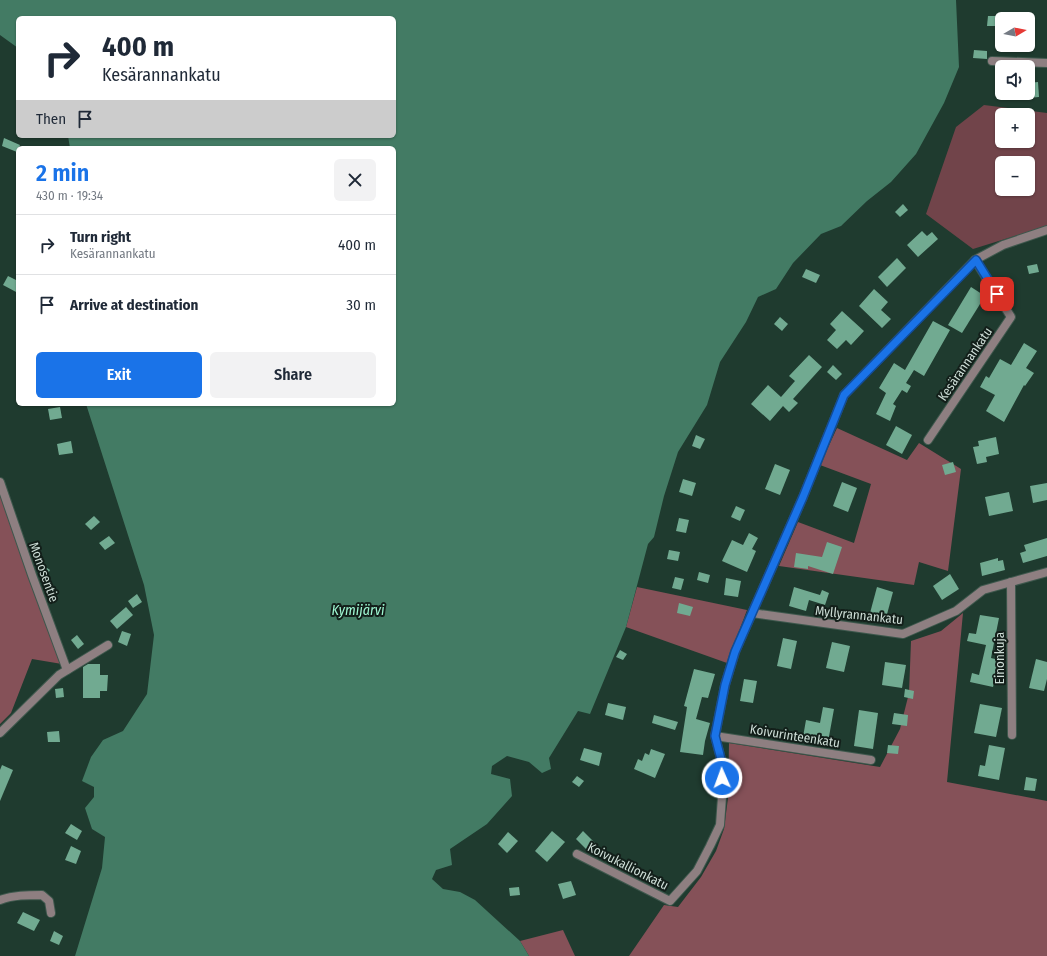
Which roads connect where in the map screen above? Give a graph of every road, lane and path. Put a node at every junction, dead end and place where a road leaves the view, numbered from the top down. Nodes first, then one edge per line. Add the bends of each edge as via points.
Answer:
1 (992, 61) dead end
2 (1047, 63) edge
3 (1047, 230) edge
4 (976, 260) junction
5 (928, 440) dead end
6 (0, 482) edge
7 (1047, 572) edge
8 (1011, 582) junction
9 (752, 613) junction
10 (108, 645) dead end
11 (67, 670) junction
12 (0, 733) edge
13 (1012, 735) dead end
14 (715, 736) junction
15 (871, 760) dead end
16 (577, 854) dead end
17 (0, 900) edge
18 (51, 913) dead end

1 - 2 street
3 - 4 street, Koivukallionkatu via 1003,245
4 - 5 street, Kesärannankatu via 1011,317
4 - 9 street, Koivukallionkatu via 844,395
6 - 11 street, Monosentie
7 - 8 street, Myllyrannankatu
8 - 9 street, Myllyrannankatu via 983,590 956,611 903,634
8 - 13 street, Einonkuja
9 - 14 street, Koivukallionkatu via 735,652 725,685
10 - 11 street
11 - 12 street
14 - 15 street, Koivurinteenkatu
14 - 16 street, Koivukallionkatu via 721,759 720,825 697,871 670,901
17 - 18 street via 42,895 49,902

